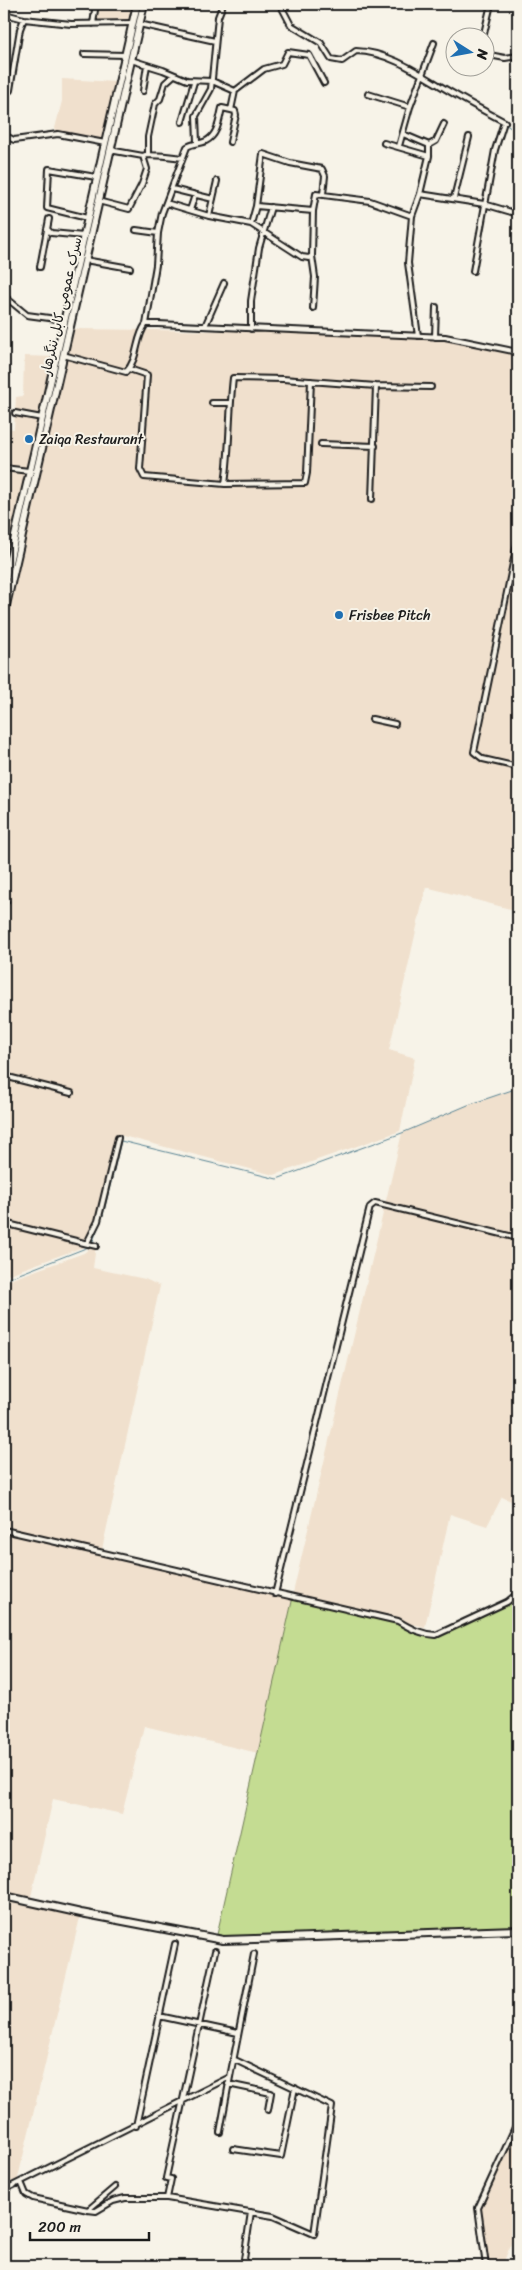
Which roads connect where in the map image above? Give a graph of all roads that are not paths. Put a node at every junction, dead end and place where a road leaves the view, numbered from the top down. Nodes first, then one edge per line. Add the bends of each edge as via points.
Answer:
1 (137, 4) edge
2 (144, 4) edge
3 (223, 4) edge
4 (280, 4) edge
5 (491, 4) edge
6 (4, 10) edge
7 (95, 10) dead end
8 (24, 19) junction
9 (93, 24) junction
10 (136, 24) junction
11 (485, 28) edge
12 (215, 41) junction
13 (434, 43) dead end
14 (84, 54) dead end
15 (125, 55) junction
16 (494, 56) edge
17 (518, 56) edge
18 (132, 60) junction
19 (147, 65) junction
20 (174, 75) junction
21 (422, 76) junction
22 (212, 81) junction
23 (194, 82) junction
24 (324, 83) dead end
25 (10, 90) dead end
26 (143, 91) dead end
27 (235, 91) junction
28 (368, 94) dead end
29 (410, 107) junction
30 (231, 110) junction
31 (182, 122) dead end
32 (444, 124) dead end
33 (403, 134) junction
34 (4, 135) edge
35 (469, 137) dead end
36 (197, 142) junction
37 (230, 142) dead end
38 (384, 143) dead end
39 (108, 145) junction
40 (430, 145) junction
41 (399, 146) junction
42 (148, 154) junction
43 (143, 156) junction
44 (429, 156) junction
45 (183, 158) junction
46 (96, 177) junction
47 (217, 181) dead end
48 (172, 189) junction
49 (323, 194) junction
50 (420, 194) junction
51 (195, 195) junction
52 (454, 198) junction
53 (213, 199) junction
54 (98, 201) junction
55 (166, 203) junction
56 (484, 204) junction
57 (256, 206) junction
58 (271, 207) junction
59 (190, 210) junction
60 (313, 211) junction
61 (518, 214) edge
62 (209, 216) junction
63 (412, 216) junction
64 (88, 218) junction
65 (49, 219) dead end
66 (250, 224) junction
67 (47, 229) junction
68 (136, 230) dead end
69 (263, 231) junction
70 (158, 233) junction
71 (84, 236) junction
72 (312, 256) junction
73 (85, 260) junction
74 (40, 267) dead end
75 (130, 268) dead end
76 (473, 271) dead end
77 (224, 283) dead end
78 (4, 296) edge
79 (8, 300) junction
80 (4, 305) edge
81 (436, 307) dead end
82 (313, 308) dead end
83 (64, 320) junction
84 (146, 324) junction
85 (205, 326) junction
86 (251, 329) junction
87 (418, 336) junction
88 (435, 337) junction
89 (518, 352) edge
90 (59, 356) junction
91 (128, 369) junction
92 (311, 381) junction
93 (376, 386) junction
94 (432, 386) dead end
95 (212, 403) dead end
96 (230, 403) junction
97 (15, 413) dead end
98 (42, 418) junction
99 (321, 444) dead end
100 (375, 446) junction
101 (4, 468) edge
102 (29, 472) junction
103 (225, 484) junction
104 (372, 499) dead end
105 (518, 539) edge
106 (4, 584) edge
107 (4, 614) edge
108 (372, 719) dead end
109 (396, 724) dead end
110 (518, 767) edge
111 (4, 1076) edge
112 (71, 1094) dead end
113 (118, 1138) dead end
114 (4, 1223) edge
115 (518, 1238) edge
116 (87, 1243) junction
117 (96, 1246) dead end
118 (4, 1530) edge
119 (518, 1593) edge
120 (275, 1594) junction
121 (4, 1896) edge
122 (518, 1930) edge
123 (175, 1944) dead end
124 (215, 1951) dead end
125 (254, 1954) dead end
126 (159, 2016) junction
127 (198, 2024) junction
128 (238, 2033) junction
129 (233, 2059) junction
130 (230, 2077) junction
131 (228, 2084) junction
132 (295, 2088) junction
133 (181, 2101) junction
134 (268, 2110) dead end
135 (518, 2121) edge
136 (136, 2126) junction
137 (220, 2132) dead end
138 (233, 2149) dead end
139 (21, 2182) junction
140 (115, 2187) dead end
141 (4, 2190) edge
142 (167, 2198) junction
143 (88, 2210) junction
144 (251, 2212) junction
145 (243, 2266) edge
146 (486, 2266) edge

1 - 10 highway, سرک عمومی کابل ننگرهار
2 - 10 highway, سرک عمومی کابل ننگرهار
3 - 12 street
4 - 21 street via 291,25 321,43 336,61 342,61 356,51 364,51
5 - 11 street
6 - 8 street via 5,14
7 - 9 street
8 - 9 street
8 - 25 street
9 - 10 street
10 - 12 street
10 - 15 highway, سرک عمومی کابل ننگرهار
10 - 18 highway, سرک عمومی کابل ننگرهار
12 - 22 street
13 - 21 street
14 - 15 street
15 - 39 highway, سرک عمومی کابل ننگرهار
16 - 17 street
18 - 19 street
18 - 39 highway, سرک عمومی کابل ننگرهار
19 - 20 street
19 - 26 street
20 - 23 street
20 - 42 street via 165,83 155,104
21 - 29 street
21 - 56 street via 504,123
22 - 23 street
22 - 27 street
22 - 36 street via 208,96 196,116
23 - 31 street
24 - 27 street via 309,55 288,52 282,64 264,69
27 - 30 street
28 - 29 street
29 - 33 street
30 - 36 street via 222,108 216,132 206,141
30 - 37 street via 236,115
32 - 40 street via 436,141
33 - 40 street
33 - 41 street
34 - 39 street via 14,140 58,134
35 - 52 street
36 - 45 street via 187,147
38 - 41 street
39 - 43 street via 115,151
39 - 46 highway, سرک عمومی کابل ننگرهار
39 - 54 highway, سرک عمومی کابل ننگرهار
40 - 44 street
41 - 44 street
42 - 43 street
42 - 45 street
43 - 54 street via 146,169 129,209
44 - 50 street
45 - 48 street
46 - 64 highway, سرک عمومی کابل ننگرهار
46 - 64 street via 49,169 48,208
47 - 53 street
48 - 51 street
48 - 55 street
49 - 57 street via 325,176 322,168 263,154
49 - 60 street via 316,194
49 - 63 street via 370,202
50 - 52 street
50 - 63 street
51 - 53 street
51 - 59 street
52 - 56 street
53 - 62 street
54 - 73 highway, سرک عمومی کابل ننگرهار
55 - 59 street
55 - 70 street
56 - 61 street
56 - 76 street
57 - 58 street
57 - 66 street
58 - 60 street
58 - 69 street
59 - 62 street
60 - 72 street
62 - 66 street
63 - 87 street via 408,263
64 - 71 highway, سرک عمومی کابل ننگرهار
65 - 67 street
66 - 69 street
67 - 71 street via 51,233
67 - 74 street
68 - 70 street
69 - 72 street via 302,257
69 - 86 street via 251,301
70 - 84 street
71 - 83 highway, سرک عمومی کابل ننگرهار
72 - 82 street
73 - 75 street
73 - 90 highway, سرک عمومی کابل ننگرهار
77 - 85 street
78 - 79 street
79 - 80 street
79 - 83 street via 27,316
81 - 88 street
83 - 90 highway, سرک عمومی کابل ننگرهار
84 - 85 street
84 - 91 street via 141,330 133,365
85 - 86 street
86 - 87 street
87 - 88 street
88 - 89 street via 467,340
90 - 91 street via 126,372
90 - 98 highway
90 - 107 highway, سرک عمومی کابل ننگرهار
91 - 103 street via 147,375 140,469 144,477
92 - 93 street
92 - 96 street via 233,378
92 - 103 street via 305,483
93 - 94 street
93 - 100 street
95 - 96 street
96 - 103 street
97 - 98 street
98 - 102 highway
99 - 100 street
100 - 104 street
101 - 102 street
102 - 106 highway
105 - 110 street via 474,752 483,758
108 - 109 street
111 - 112 street
113 - 116 street via 98,1221
114 - 116 street
115 - 120 street via 375,1203 370,1207
116 - 117 street
118 - 120 street
119 - 120 street via 507,1602 436,1635 412,1630 398,1621
121 - 122 highway via 223,1940
123 - 126 street
124 - 127 street
125 - 128 street
126 - 127 street
126 - 136 street
127 - 128 street
127 - 133 street
128 - 129 street
129 - 130 street
129 - 132 street
130 - 131 street
130 - 133 street
131 - 134 street via 270,2093
131 - 137 street
132 - 138 street via 280,2156
132 - 144 street via 332,2106 315,2233 273,2216
133 - 136 street
133 - 142 street via 166,2178 171,2179
135 - 146 street via 478,2208
136 - 139 street
139 - 141 street
139 - 143 street via 26,2194 33,2198
140 - 143 street
142 - 143 street via 125,2198 113,2200 96,2211
142 - 144 street
144 - 145 street

